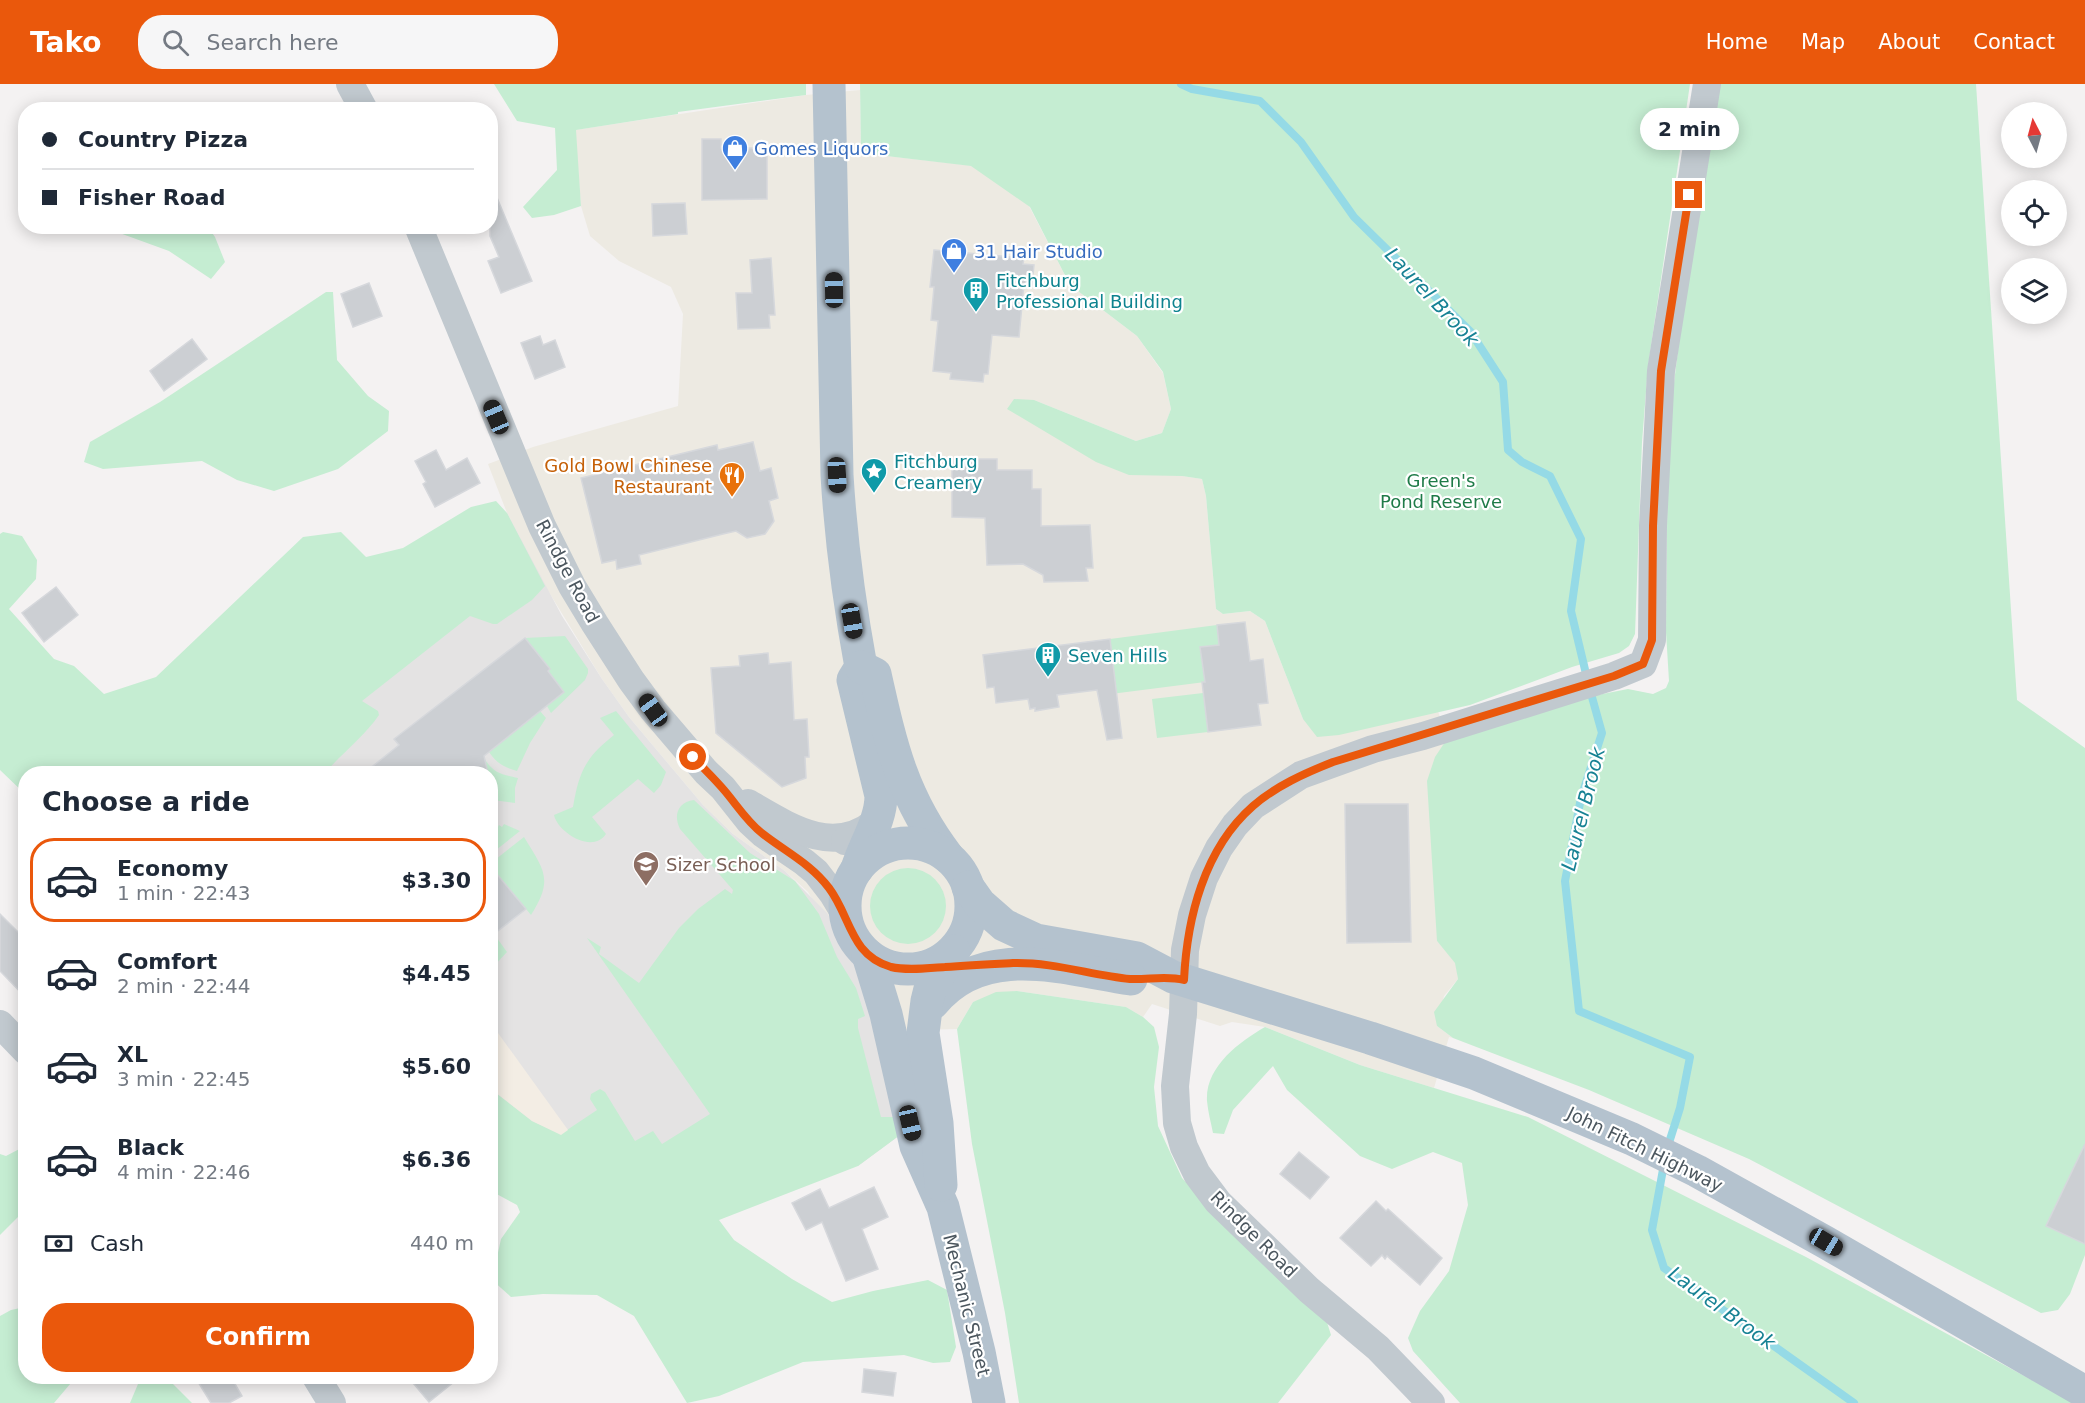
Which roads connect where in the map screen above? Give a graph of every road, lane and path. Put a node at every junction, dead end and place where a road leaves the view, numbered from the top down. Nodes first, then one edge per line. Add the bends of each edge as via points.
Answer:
1 (350, 84) edge
2 (829, 84) edge
3 (1707, 84) edge
4 (359, 102) edge
5 (421, 234) edge
6 (861, 667) junction
7 (723, 788) junction
8 (863, 843) junction
9 (948, 857) junction
10 (968, 887) junction
11 (845, 914) junction
12 (868, 955) junction
13 (938, 961) junction
14 (1013, 963) junction
15 (1178, 979) junction
16 (924, 1018) junction
17 (0, 1024) edge
18 (18, 1043) edge
19 (943, 1207) junction
20 (320, 1384) edge
21 (2085, 1392) edge
22 (332, 1403) edge
23 (989, 1403) edge
24 (1431, 1403) edge

1 - 4 street
2 - 6 main road via 837,475 846,580
3 - 15 street, Rindge Road via 1661,371 1652,640 1643,664 1333,762 1301,775 1261,801 1234,825 1204,878
5 - 7 street, Rindge Road via 538,515 572,586 653,710
6 - 8 main road via 853,680 880,796 880,805
6 - 9 main road via 874,674 907,791 925,826
7 - 8 street, Rindge Road via 792,828
7 - 11 street, Rindge Road via 763,834 816,872
8 - 9 main road via 876,852 900,844 925,846
8 - 11 main road via 847,890
9 - 10 main road
10 - 13 main road via 968,924
10 - 15 main road, John Fitch Highway via 993,917 1020,934 1137,958
11 - 12 main road via 853,936
12 - 13 main road via 889,966
12 - 19 main road, Mechanic Street via 886,1014 916,1146
13 - 14 main road, John Fitch Highway
13 - 16 main road, Mechanic Street
14 - 15 main road, John Fitch Highway via 1130,979
14 - 16 main road, John Fitch Highway via 960,978 940,994
15 - 21 main road, John Fitch Highway via 1474,1073 1632,1139 1816,1237
15 - 24 street, Rindge Road via 1184,1014 1176,1063 1175,1105 1184,1147 1197,1174 1218,1203 1309,1290 1378,1348
16 - 19 main road, Mechanic Street via 924,1047 938,1123
17 - 18 street
19 - 23 main road, Mechanic Street
20 - 22 street

